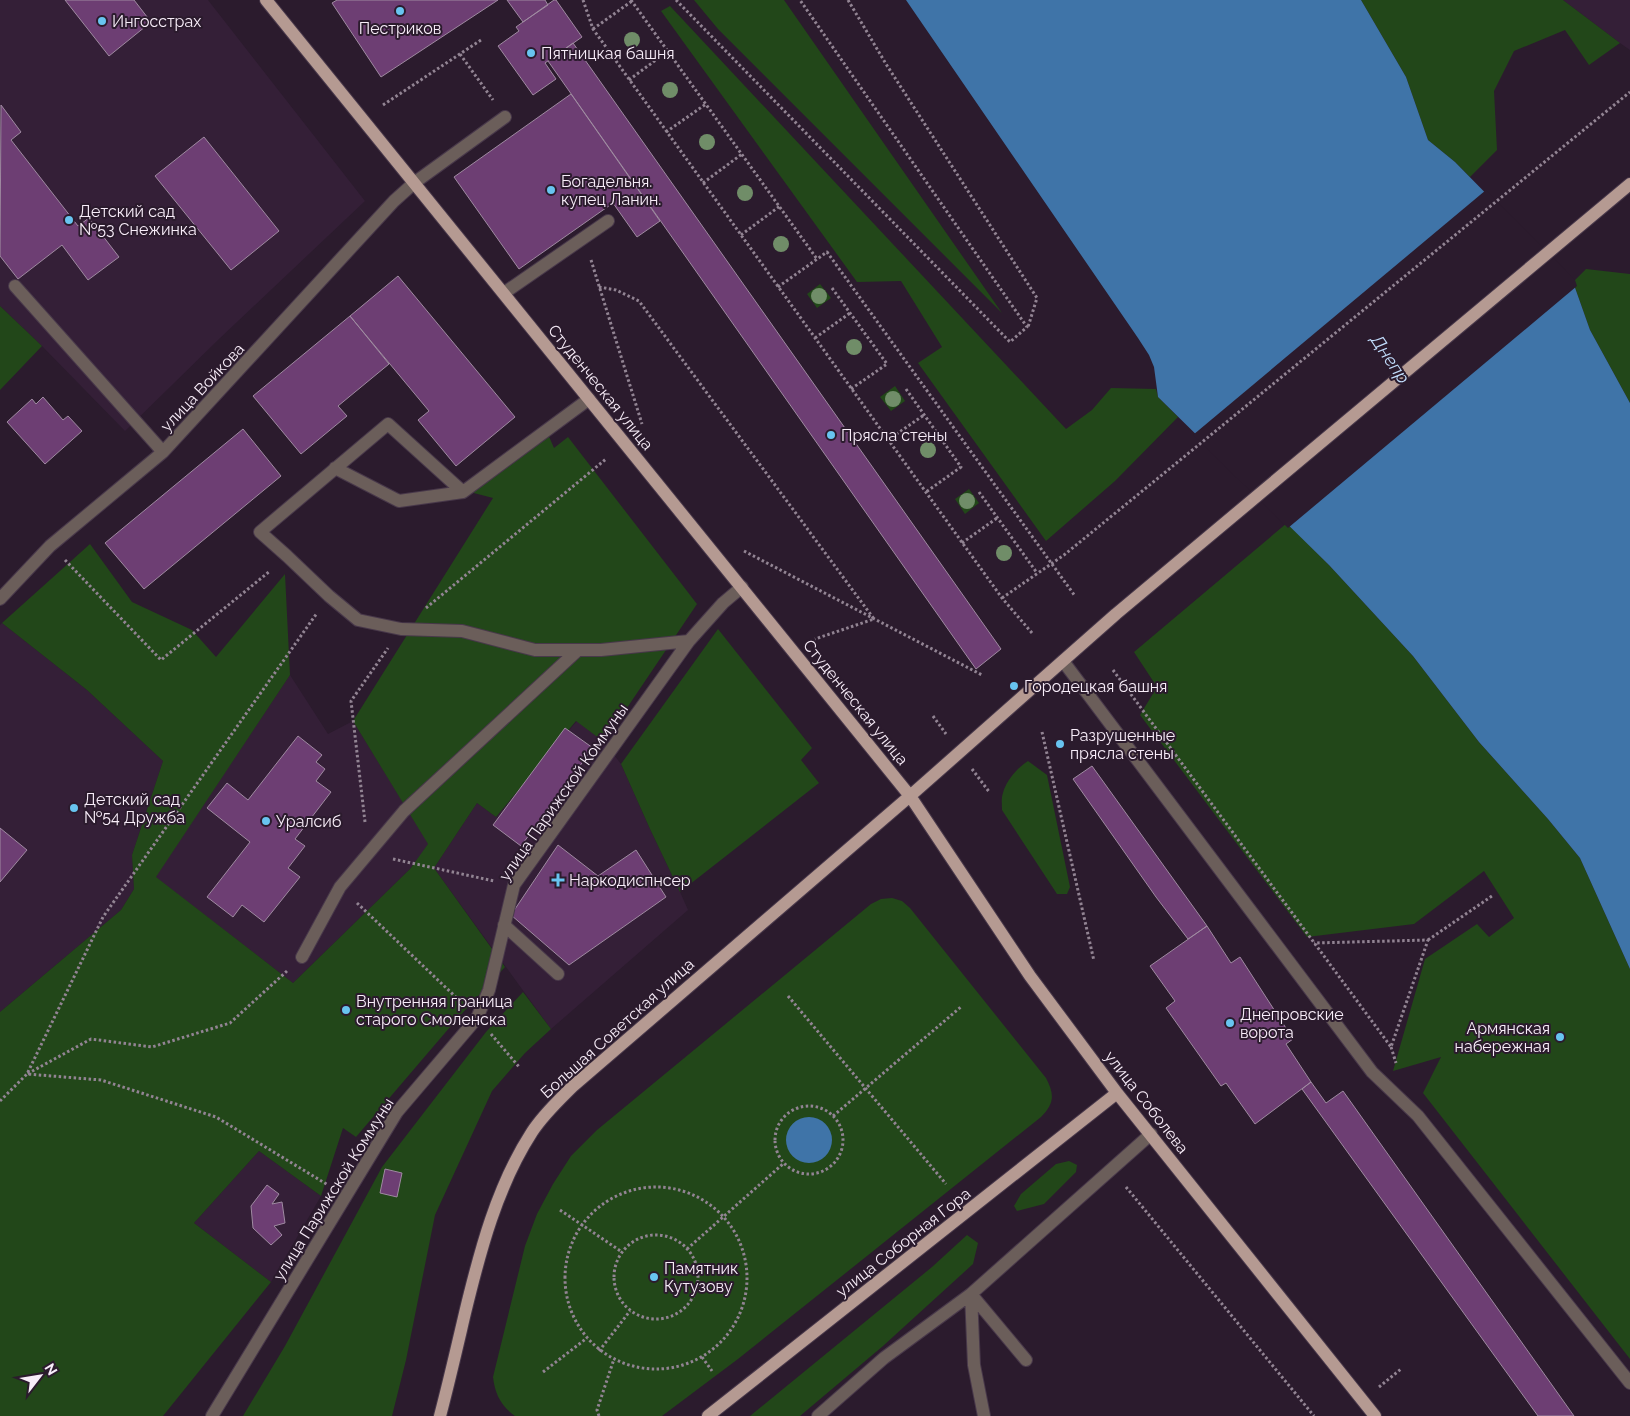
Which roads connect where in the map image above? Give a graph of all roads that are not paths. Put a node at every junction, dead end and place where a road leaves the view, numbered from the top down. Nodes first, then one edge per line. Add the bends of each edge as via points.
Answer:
1 (266, 0) edge
2 (504, 117) road end
3 (414, 183) junction
4 (1630, 184) edge
5 (608, 221) dead end
6 (15, 286) dead end
7 (504, 293) junction
8 (589, 399) junction
9 (163, 452) junction
10 (336, 468) junction
11 (463, 492) junction
12 (742, 587) junction
13 (0, 599) edge
14 (689, 641) junction
15 (578, 650) junction
16 (1063, 661) junction
17 (910, 796) junction
18 (504, 925) junction
19 (302, 957) road end
20 (558, 974) dead end
21 (1117, 1093) junction
22 (1151, 1134) junction
23 (971, 1294) junction
24 (1026, 1360) dead end
25 (1630, 1383) edge
26 (442, 1415) edge
27 (212, 1416) edge
28 (708, 1416) edge
29 (818, 1416) edge
30 (984, 1416) edge
31 (1375, 1416) edge

1 - 3 main road, Студенческая улица
2 - 3 street, улица Войкова
3 - 7 main road, Студенческая улица
3 - 9 street, улица Войкова
4 - 16 main road, Большая Советская улица
5 - 7 street
6 - 9 street
7 - 8 main road, Студенческая улица
8 - 11 street
8 - 12 main road, Студенческая улица
9 - 13 street, улица Войкова via 50,546
10 - 11 street via 399,501
10 - 11 street via 388,424
10 - 15 street via 260,532 358,620 401,628 462,631 535,650
12 - 14 street, улица Парижской Коммуны
12 - 17 main road, Студенческая улица
14 - 15 street
14 - 18 street, улица Парижской Коммуны via 514,885
15 - 19 street via 404,811 340,887
16 - 17 main road, Большая Советская улица
16 - 25 street via 1372,1072 1418,1116
17 - 21 main road, улица Соболева via 1030,976
17 - 26 main road, Большая Советская улица via 572,1087 532,1132 502,1191 479,1255
18 - 20 street
18 - 27 street, улица Парижской Коммуны via 489,990 477,1018 397,1112
21 - 22 main road, улица Соболева
21 - 28 main road, улица Соборная Гора
22 - 23 street
22 - 31 main road, улица Соболева
23 - 24 street
23 - 29 street via 884,1358
23 - 30 street via 974,1365

